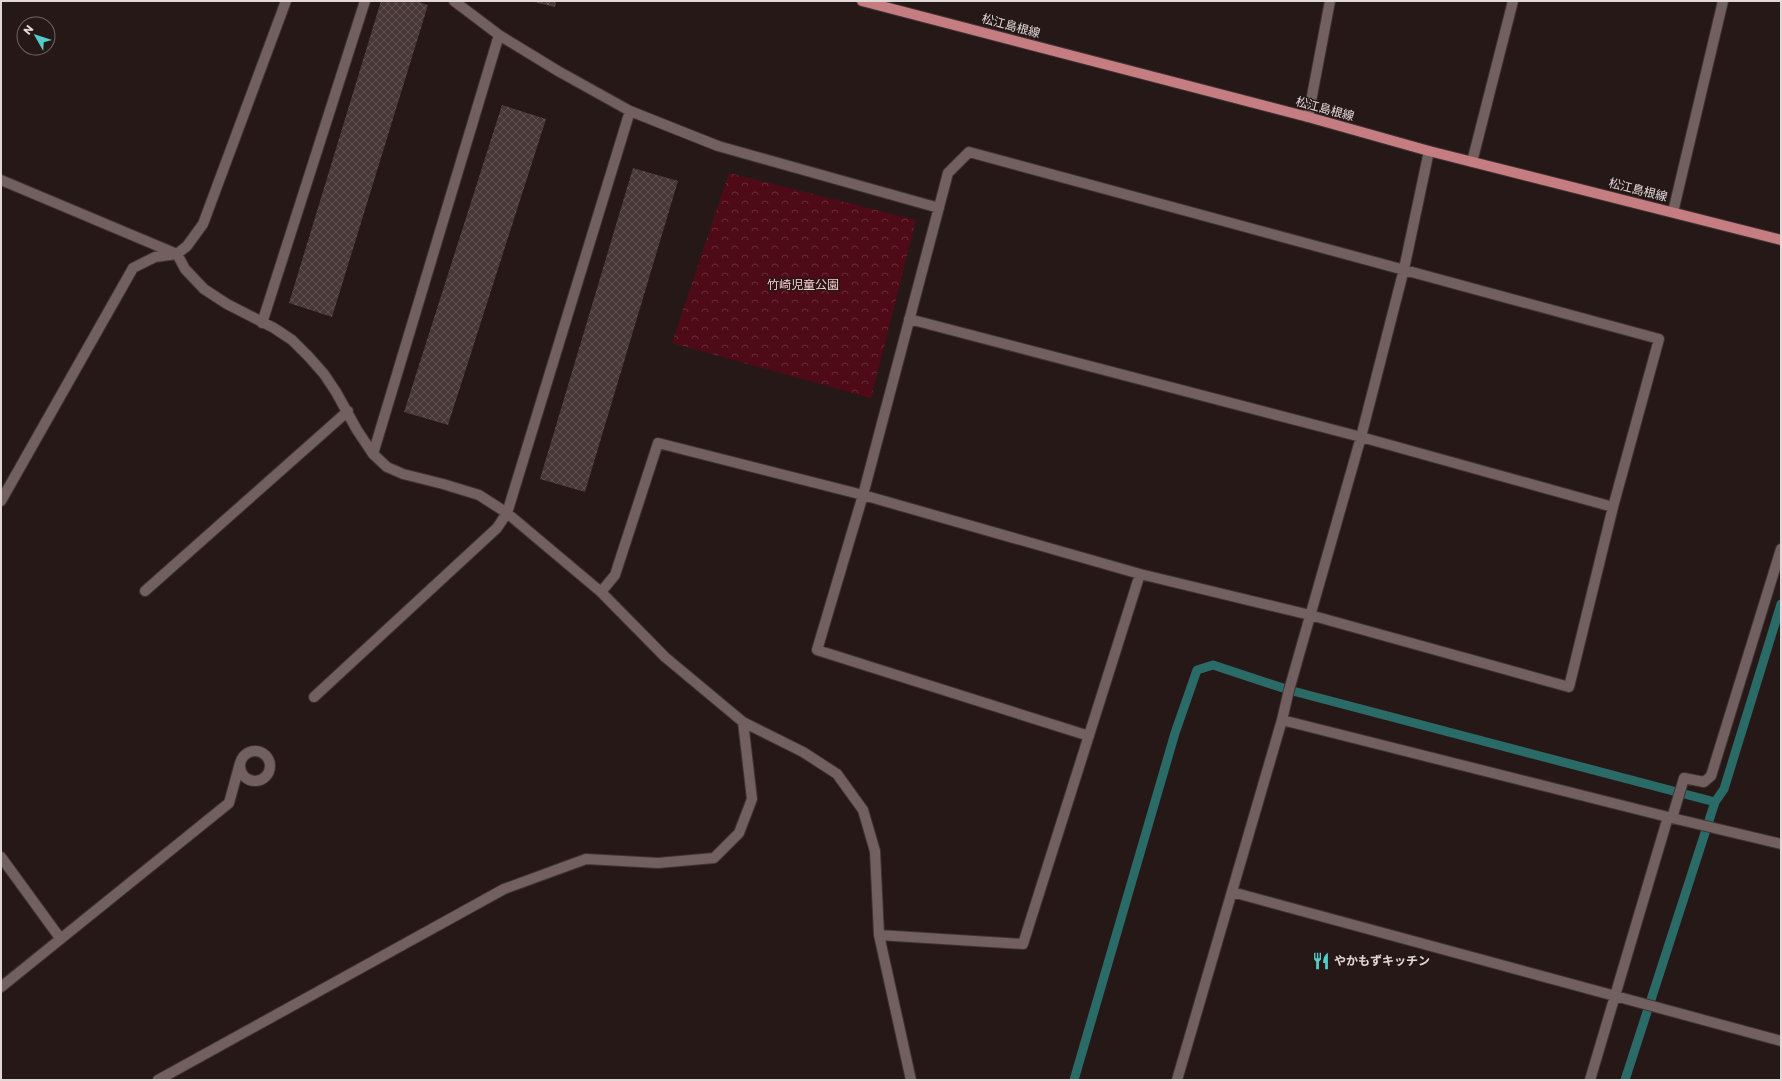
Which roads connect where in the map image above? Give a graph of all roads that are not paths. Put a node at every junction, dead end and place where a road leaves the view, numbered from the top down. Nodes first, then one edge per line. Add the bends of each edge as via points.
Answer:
1 (286, 1) edge
2 (365, 1) edge
3 (454, 1) edge
4 (862, 1) edge
5 (1330, 1) edge
6 (1512, 1) edge
7 (1723, 1) edge
8 (499, 35) junction
9 (630, 111) junction
10 (1308, 117) junction
11 (1429, 151) junction
12 (1472, 162) junction
13 (1, 180) edge
14 (939, 208) junction
15 (1673, 212) junction
16 (1781, 240) edge
17 (177, 254) junction
18 (1404, 269) junction
19 (909, 319) junction
20 (262, 323) junction
21 (348, 411) junction
22 (1360, 436) junction
23 (373, 454) junction
24 (863, 495) junction
25 (1, 501) edge
26 (1613, 507) junction
27 (507, 513) junction
28 (1781, 549) edge
29 (1140, 574) junction
30 (145, 591) dead end
31 (601, 592) junction
32 (1310, 615) junction
33 (314, 697) dead end
34 (1282, 720) junction
35 (742, 722) junction
36 (1088, 736) junction
37 (240, 763) dead end
38 (1670, 818) junction
39 (1781, 844) edge
40 (1, 857) edge
41 (1232, 892) junction
42 (879, 935) junction
43 (60, 938) junction
44 (1, 987) edge
45 (1615, 995) junction
46 (1781, 1041) edge
47 (158, 1080) edge
48 (911, 1080) edge
49 (1177, 1080) edge
50 (1590, 1080) edge

1 - 17 street via 202,224 187,246
2 - 20 street
3 - 8 street
4 - 10 main road, 松江島根線
5 - 10 street
6 - 12 street
7 - 15 street
8 - 9 street
8 - 23 street
9 - 14 street via 718,146
9 - 27 street
10 - 11 main road, 松江島根線
11 - 12 main road, 松江島根線
11 - 18 street
12 - 15 main road, 松江島根線
13 - 17 street
14 - 18 street via 948,173 969,152
14 - 19 street
15 - 16 main road, 松江島根線
17 - 20 street via 185,269 204,289
17 - 25 street via 155,258 133,268
18 - 22 street
18 - 26 street via 1659,339
19 - 22 street
19 - 24 street
20 - 21 street via 292,340 309,357 324,374
21 - 23 street
21 - 30 street
22 - 26 street
22 - 32 street
23 - 27 street via 398,472 478,495
24 - 29 street
24 - 31 street via 658,442 615,575
24 - 36 street via 817,650
26 - 32 street via 1568,687
27 - 31 street
27 - 33 street via 497,528
28 - 38 street via 1711,776 1704,782 1684,778
29 - 32 street
29 - 36 street
31 - 35 street via 665,657
32 - 34 street
34 - 38 street
34 - 41 street
35 - 42 street via 803,752 837,774 863,810 875,850
35 - 47 street via 752,799 739,833 714,858 658,864 586,859 504,889
36 - 42 street via 1023,944
37 - 43 street via 229,804
38 - 39 street
38 - 45 street
40 - 43 street
41 - 45 street
41 - 49 street
42 - 48 street
43 - 44 street
45 - 46 street
45 - 50 street

